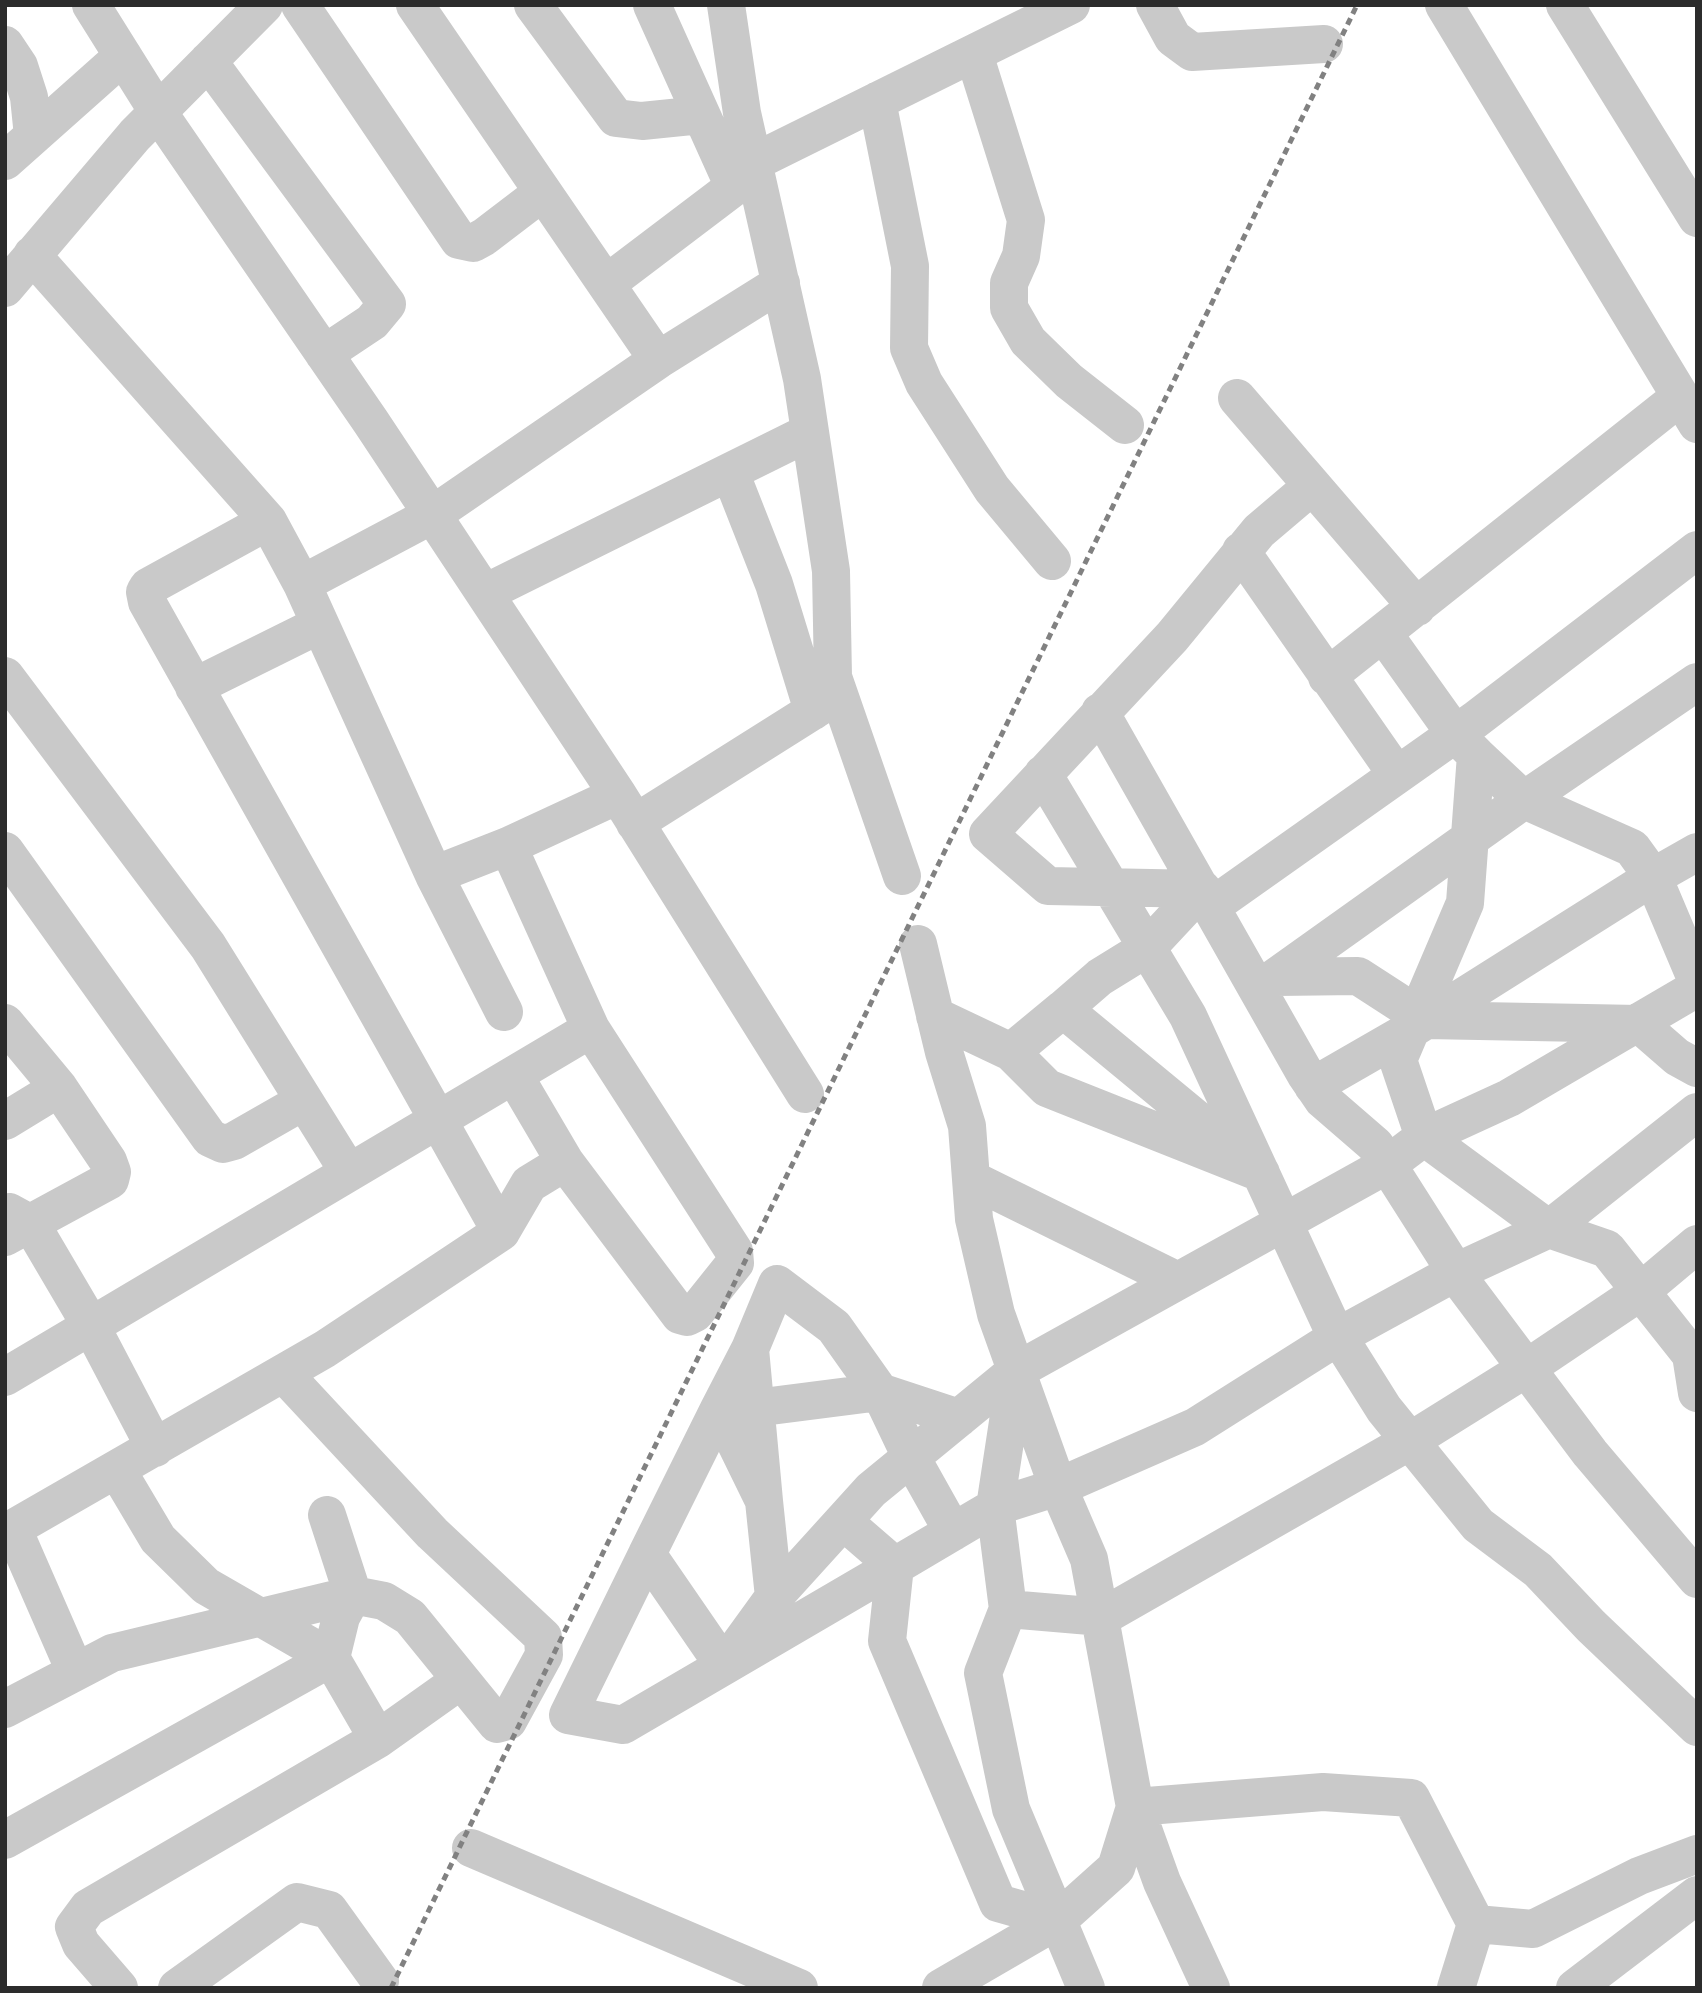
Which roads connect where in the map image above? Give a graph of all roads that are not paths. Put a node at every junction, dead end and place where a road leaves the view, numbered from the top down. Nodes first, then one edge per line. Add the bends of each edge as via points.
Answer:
1 (91, 5) edge
2 (264, 5) edge
3 (300, 5) edge
4 (415, 5) edge
5 (534, 5) edge
6 (652, 5) edge
7 (726, 5) edge
8 (1154, 5) edge
9 (1444, 5) edge
10 (1565, 5) edge
11 (1064, 7) edge
12 (1324, 44) dead end
13 (5, 45) edge
14 (974, 54) junction
15 (123, 56) junction
16 (208, 61) junction
17 (877, 101) junction
18 (158, 112) junction
19 (701, 115) junction
20 (19, 148) edge
21 (744, 175) junction
22 (544, 192) junction
23 (1697, 218) edge
24 (33, 255) junction
25 (781, 283) junction
26 (606, 284) junction
27 (5, 288) edge
28 (324, 354) junction
29 (658, 360) junction
30 (1237, 398) dead end
31 (1689, 411) edge
32 (1125, 425) dead end
33 (810, 432) junction
34 (730, 471) junction
35 (1312, 486) junction
36 (432, 515) junction
37 (268, 521) junction
38 (1697, 550) edge
39 (1241, 551) junction
40 (1052, 561) dead end
41 (302, 584) junction
42 (485, 593) junction
43 (1416, 607) junction
44 (319, 625) junction
45 (1383, 632) junction
46 (5, 676) edge
47 (1327, 677) junction
48 (1697, 681) edge
49 (194, 687) junction
50 (825, 703) junction
51 (1100, 712) junction
52 (1466, 745) junction
53 (1043, 774) junction
54 (1397, 775) junction
55 (1524, 800) junction
56 (627, 809) junction
57 (1469, 841) junction
58 (508, 846) junction
59 (5, 851) edge
60 (1697, 852) edge
61 (433, 875) junction
62 (902, 876) dead end
63 (1653, 877) junction
64 (1111, 886) junction
65 (1207, 897) junction
66 (918, 944) dead end
67 (1147, 948) junction
68 (1697, 981) edge
69 (1267, 983) junction
70 (1697, 988) edge
71 (1063, 1009) junction
72 (504, 1012) dead end
73 (935, 1016) junction
74 (1419, 1022) junction
75 (5, 1023) edge
76 (1639, 1024) junction
77 (591, 1029) junction
78 (1011, 1052) junction
79 (1697, 1068) edge
80 (515, 1076) junction
81 (1313, 1086) junction
82 (59, 1088) junction
83 (805, 1094) dead end
84 (304, 1101) junction
85 (1697, 1112) edge
86 (437, 1119) junction
87 (5, 1121) edge
88 (1424, 1138) junction
89 (565, 1162) junction
90 (1387, 1164) junction
91 (348, 1171) junction
92 (1261, 1173) junction
93 (971, 1179) junction
94 (1283, 1222) junction
95 (14, 1224) edge
96 (1549, 1229) junction
97 (501, 1232) junction
98 (1697, 1244) edge
99 (1456, 1272) junction
100 (1178, 1281) junction
101 (1640, 1292) junction
102 (91, 1326) junction
103 (1339, 1336) junction
104 (1527, 1368) junction
105 (1016, 1371) junction
106 (284, 1374) junction
107 (5, 1377) edge
108 (880, 1392) junction
109 (1697, 1393) edge
110 (737, 1409) junction
111 (959, 1418) junction
112 (1410, 1441) junction
113 (155, 1448) junction
114 (911, 1457) junction
115 (117, 1470) junction
116 (1058, 1487) junction
117 (995, 1507) junction
118 (327, 1515) dead end
119 (843, 1521) junction
120 (9, 1531) edge
121 (953, 1532) junction
122 (647, 1554) junction
123 (895, 1566) junction
124 (1697, 1579) edge
125 (353, 1595) junction
126 (774, 1597) junction
127 (1008, 1609) junction
128 (261, 1617) junction
129 (1101, 1617) junction
130 (331, 1658) junction
131 (724, 1666) junction
132 (75, 1671) junction
133 (461, 1680) junction
134 (5, 1709) edge
135 (1697, 1727) edge
136 (377, 1739) junction
137 (1135, 1807) junction
138 (5, 1840) edge
139 (471, 1848) dead end
140 (1697, 1854) edge
141 (1697, 1895) edge
142 (1058, 1920) junction
143 (1476, 1924) junction
144 (380, 1981) dead end
145 (118, 1988) edge
146 (177, 1988) edge
147 (799, 1988) edge
148 (942, 1988) edge
149 (1086, 1988) edge
150 (1211, 1988) edge
151 (1456, 1988) edge
152 (1575, 1988) edge

1 - 15 street
2 - 16 street
3 - 22 street via 459,240 473,243 484,237
4 - 22 street
5 - 19 street via 616,118 642,121
6 - 19 street
7 - 21 street
8 - 12 street via 1173,38 1192,52
9 - 31 street
10 - 23 street
11 - 14 street
13 - 20 street via 19,65 29,97
14 - 17 street
14 - 32 street via 1026,220 1021,256 1009,283 1009,308 1028,341
15 - 18 street
15 - 20 street
16 - 18 street
16 - 28 street via 387,304 372,322
17 - 21 street
17 - 40 street via 910,266 909,348 924,383 992,489
18 - 24 street
18 - 28 street
19 - 21 street
21 - 25 street
21 - 26 street
22 - 26 street
24 - 27 street
24 - 37 street
25 - 29 street
25 - 33 street
26 - 29 street
28 - 36 street
29 - 36 street
30 - 35 street
31 - 43 street
33 - 34 street
33 - 50 street via 831,571 833,677
34 - 42 street
34 - 50 street
35 - 39 street
35 - 43 street
36 - 41 street
36 - 42 street
37 - 41 street
37 - 49 street via 145,592
38 - 52 street
39 - 47 street
39 - 51 street via 1172,636
41 - 44 street
42 - 56 street
43 - 45 street
44 - 49 street
44 - 61 street
45 - 47 street
45 - 52 street
46 - 84 street via 208,946
47 - 54 street
48 - 55 street
49 - 86 street
50 - 56 street
50 - 62 street
51 - 53 street
51 - 65 street
52 - 54 street
52 - 55 street
52 - 57 street
53 - 64 street
53 - 64 street via 988,834 1048,886
54 - 65 street
55 - 57 street
55 - 63 street via 1632,848
56 - 58 street
56 - 83 street
57 - 69 street
57 - 74 street via 1465,903
58 - 61 street
58 - 77 street
59 - 84 street via 210,1138 223,1144 234,1142
60 - 63 street
61 - 72 street
63 - 68 street
63 - 74 street
64 - 65 street
64 - 67 street
65 - 67 street
65 - 69 street
66 - 73 street
67 - 71 street via 1100,977
67 - 92 street via 1188,1016
69 - 74 street via 1358,976
69 - 81 street
70 - 76 street
71 - 78 street
71 - 92 street
73 - 78 street
73 - 93 street via 967,1126
74 - 76 street
74 - 81 street
74 - 88 street via 1398,1060
75 - 82 street
76 - 79 street
76 - 88 street via 1509,1098
77 - 80 street
77 - 89 street via 734,1251 735,1263 695,1313 680,1315
78 - 92 street via 1047,1088
80 - 86 street
80 - 89 street
81 - 90 street via 1376,1145
82 - 87 street
82 - 95 street via 108,1161 110,1180
84 - 91 street
85 - 96 street
86 - 91 street
86 - 97 street
88 - 90 street
88 - 96 street
89 - 97 street via 529,1184
90 - 94 street
90 - 99 street
91 - 102 street
92 - 94 street
93 - 100 street
93 - 105 street via 974,1219 996,1314
94 - 100 street
94 - 103 street
95 - 102 street
96 - 99 street
96 - 101 street via 1607,1249
97 - 106 street
98 - 101 street
99 - 103 street
99 - 104 street
100 - 105 street
101 - 104 street
101 - 109 street via 1691,1355
102 - 107 street
102 - 113 street
103 - 112 street via 1384,1409
103 - 116 street via 1195,1427
104 - 112 street
104 - 124 street via 1590,1453
105 - 111 street
105 - 116 street
105 - 117 street
106 - 113 street
106 - 133 street via 432,1533 543,1637 544,1656 504,1725 497,1724
108 - 110 street
108 - 110 street via 834,1326 777,1284 750,1349
108 - 111 street
108 - 114 street
110 - 122 street
110 - 126 street via 764,1501
111 - 114 street
112 - 129 street
112 - 135 street via 1478,1525 1538,1570
113 - 115 street
114 - 119 street
114 - 121 street
115 - 120 street
115 - 128 street via 158,1539 206,1586
116 - 117 street
116 - 129 street via 1089,1559
117 - 121 street
117 - 127 street
118 - 125 street
119 - 123 street
119 - 126 street
120 - 132 street
121 - 123 street
122 - 131 street
122 - 131 street via 568,1715 623,1725
123 - 131 street
123 - 142 street via 887,1641 998,1903
125 - 128 street
125 - 130 street via 341,1617
125 - 133 street via 384,1601 410,1617
126 - 131 street
127 - 129 street
127 - 142 street via 983,1672 1010,1809
128 - 130 street
128 - 132 street via 111,1653
129 - 137 street
130 - 136 street
130 - 138 street
132 - 134 street
133 - 136 street
136 - 145 street via 88,1909 74,1927 89,1955
137 - 142 street via 1116,1868
137 - 143 street via 1322,1792 1412,1798
137 - 150 street via 1161,1882
139 - 147 street
140 - 143 street via 1639,1875 1533,1929
141 - 152 street
142 - 148 street
142 - 149 street
143 - 151 street
144 - 146 street via 329,1910 297,1902

